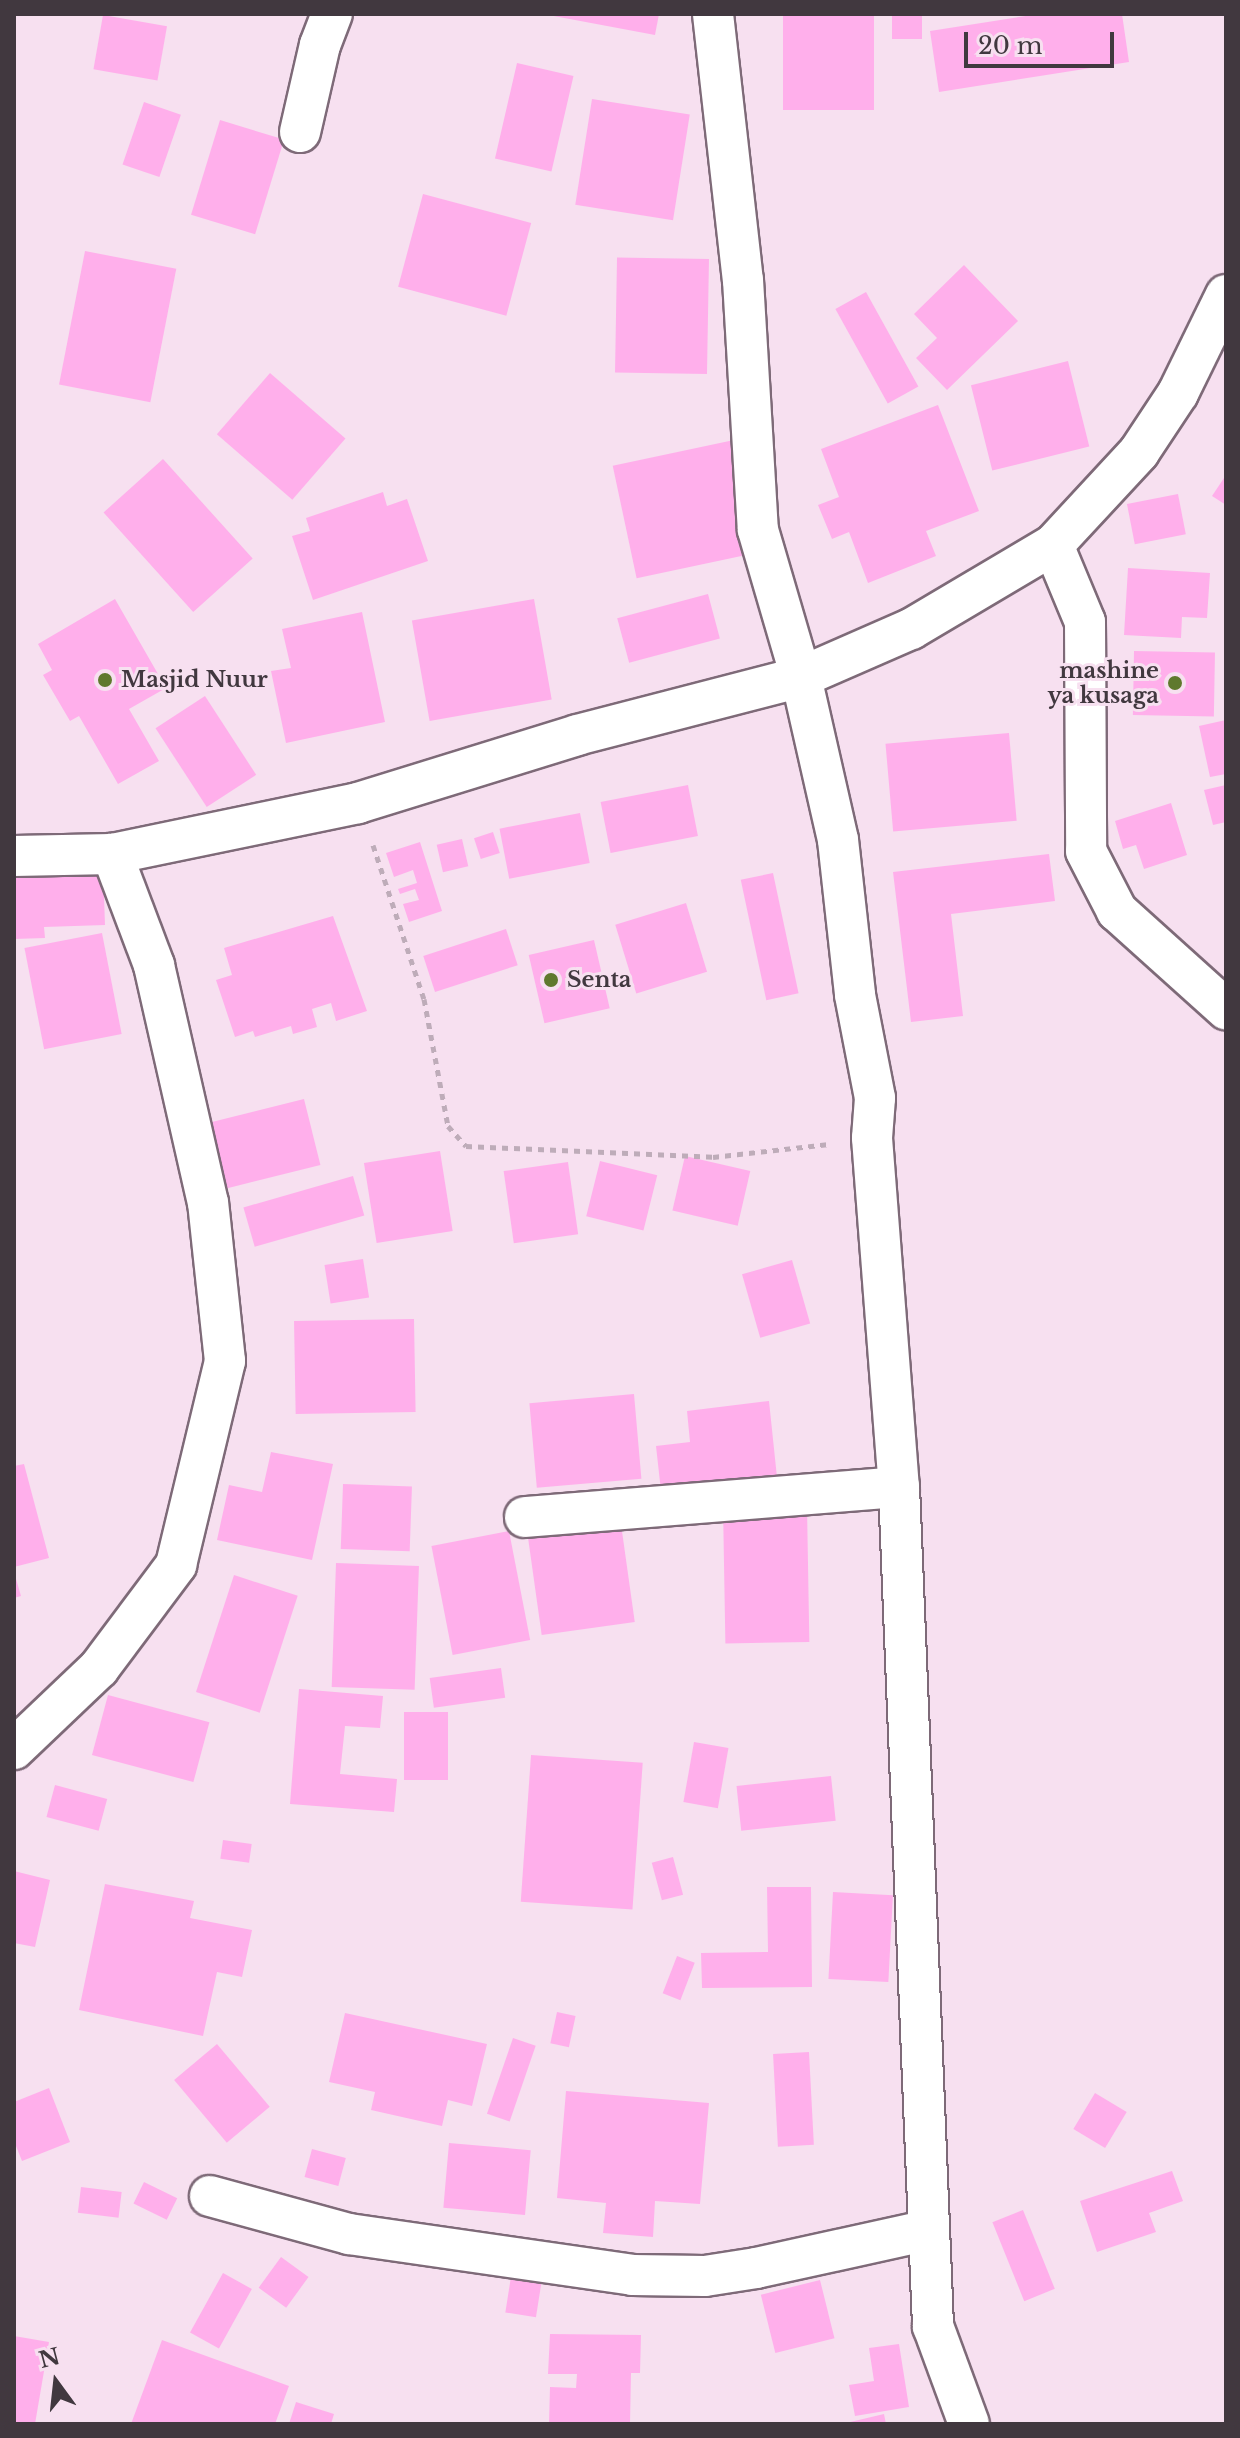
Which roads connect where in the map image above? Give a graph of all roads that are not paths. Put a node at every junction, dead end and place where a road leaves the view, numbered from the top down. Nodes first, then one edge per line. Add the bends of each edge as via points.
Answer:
1 (332, 14) edge
2 (713, 14) edge
3 (300, 132) dead end
4 (1226, 295) edge
5 (1053, 545) junction
6 (801, 677) junction
7 (112, 854) junction
8 (14, 856) edge
9 (1226, 1009) edge
10 (899, 1487) junction
11 (525, 1517) dead end
12 (14, 1749) edge
13 (210, 2196) dead end
14 (929, 2230) junction
15 (969, 2424) edge

1 - 3 street
2 - 6 street via 743,280 758,530
4 - 5 street via 1178,393 1139,452
5 - 6 street via 911,629
5 - 9 street via 1085,622 1086,851 1117,911
6 - 7 street via 577,735 358,803
6 - 10 street via 838,840 855,995 875,1098 872,1138
7 - 8 street
7 - 12 street via 154,965 208,1203 225,1361 211,1437 176,1565 99,1668
10 - 11 street
10 - 14 street
13 - 14 street via 349,2234 632,2275 718,2274
14 - 15 street via 933,2326

